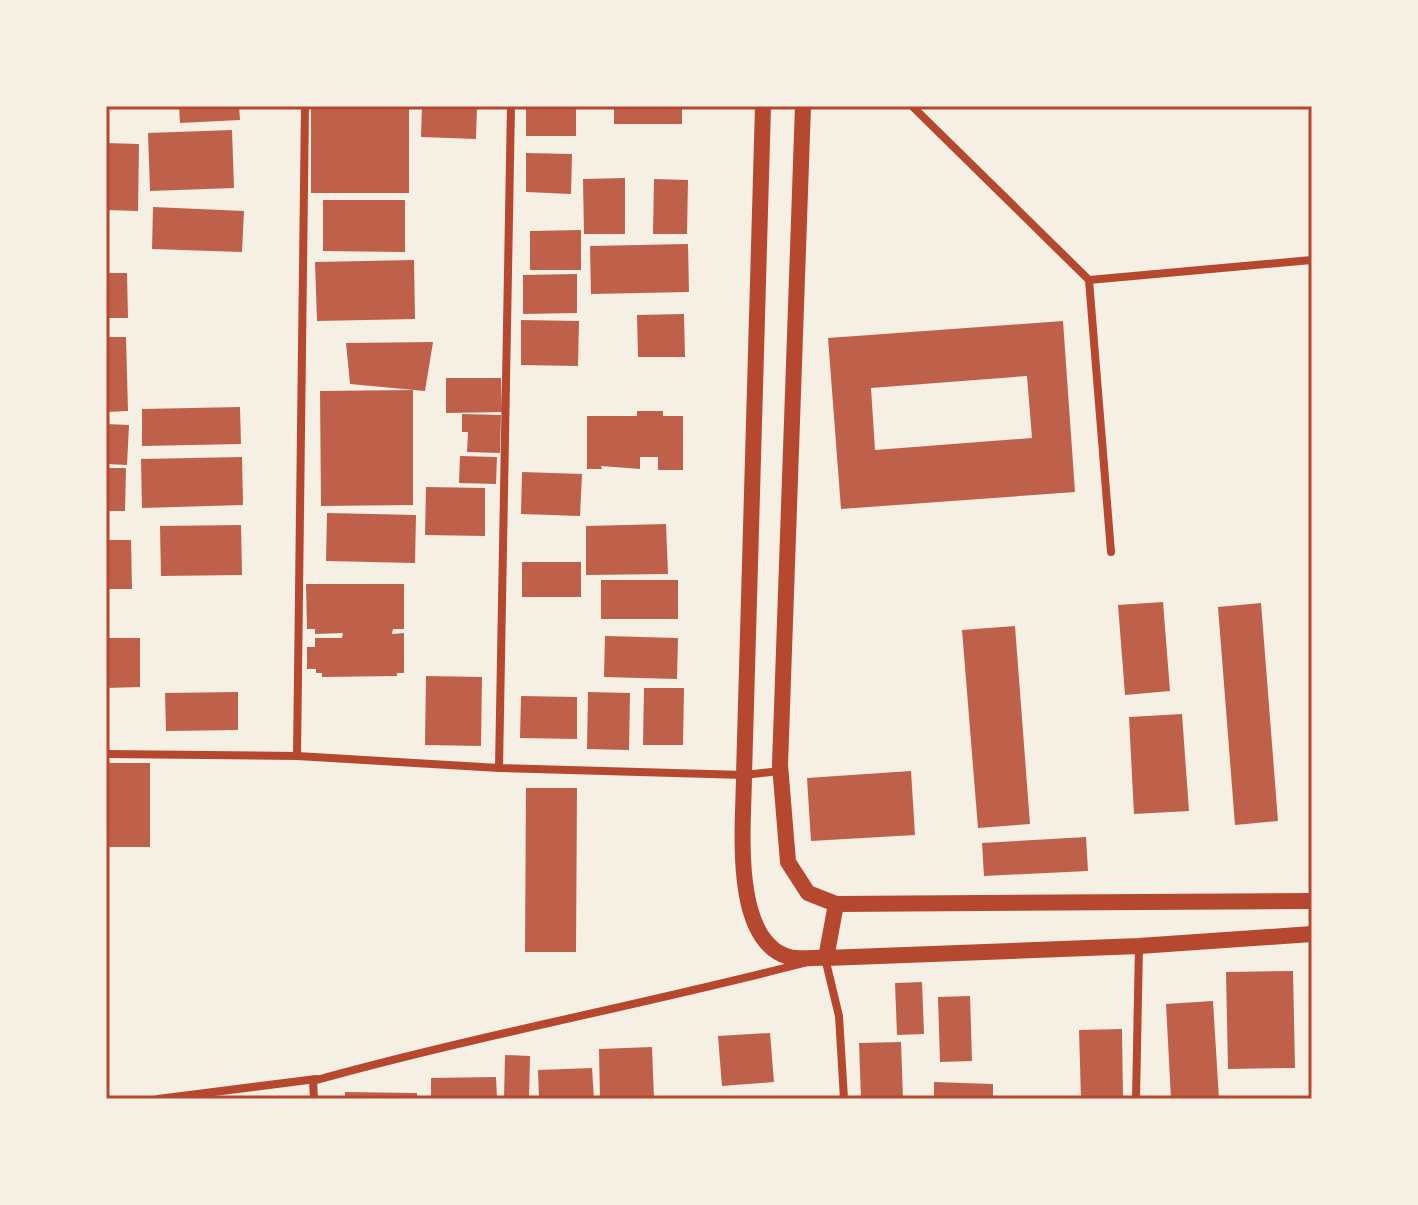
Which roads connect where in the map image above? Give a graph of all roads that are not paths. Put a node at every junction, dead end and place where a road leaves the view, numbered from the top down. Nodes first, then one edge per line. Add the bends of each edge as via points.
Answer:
1 (305, 106) edge
2 (511, 106) edge
3 (763, 106) edge
4 (803, 106) edge
5 (912, 106) edge
6 (1312, 260) edge
7 (1089, 280) junction
8 (1111, 552) dead end
9 (106, 754) edge
10 (297, 756) junction
11 (499, 768) junction
12 (781, 771) junction
13 (744, 775) junction
14 (1312, 901) edge
15 (836, 904) junction
16 (1312, 934) edge
17 (1139, 946) junction
18 (826, 958) junction
19 (324, 1078) junction
20 (158, 1099) edge
21 (314, 1099) edge
22 (844, 1099) edge
23 (1136, 1099) edge

1 - 10 street
2 - 11 street
3 - 13 main road
4 - 12 main road
5 - 7 street
6 - 7 street
7 - 8 street
9 - 10 street
10 - 11 street
11 - 13 street
12 - 13 street
12 - 15 main road via 788,862 808,893
13 - 18 main road via 743,881 752,918 764,941 788,957
14 - 15 main road
15 - 18 main road
16 - 17 main road
17 - 18 main road
17 - 23 street
18 - 19 street
18 - 22 street via 839,1016
19 - 20 street
19 - 21 street via 313,1081

